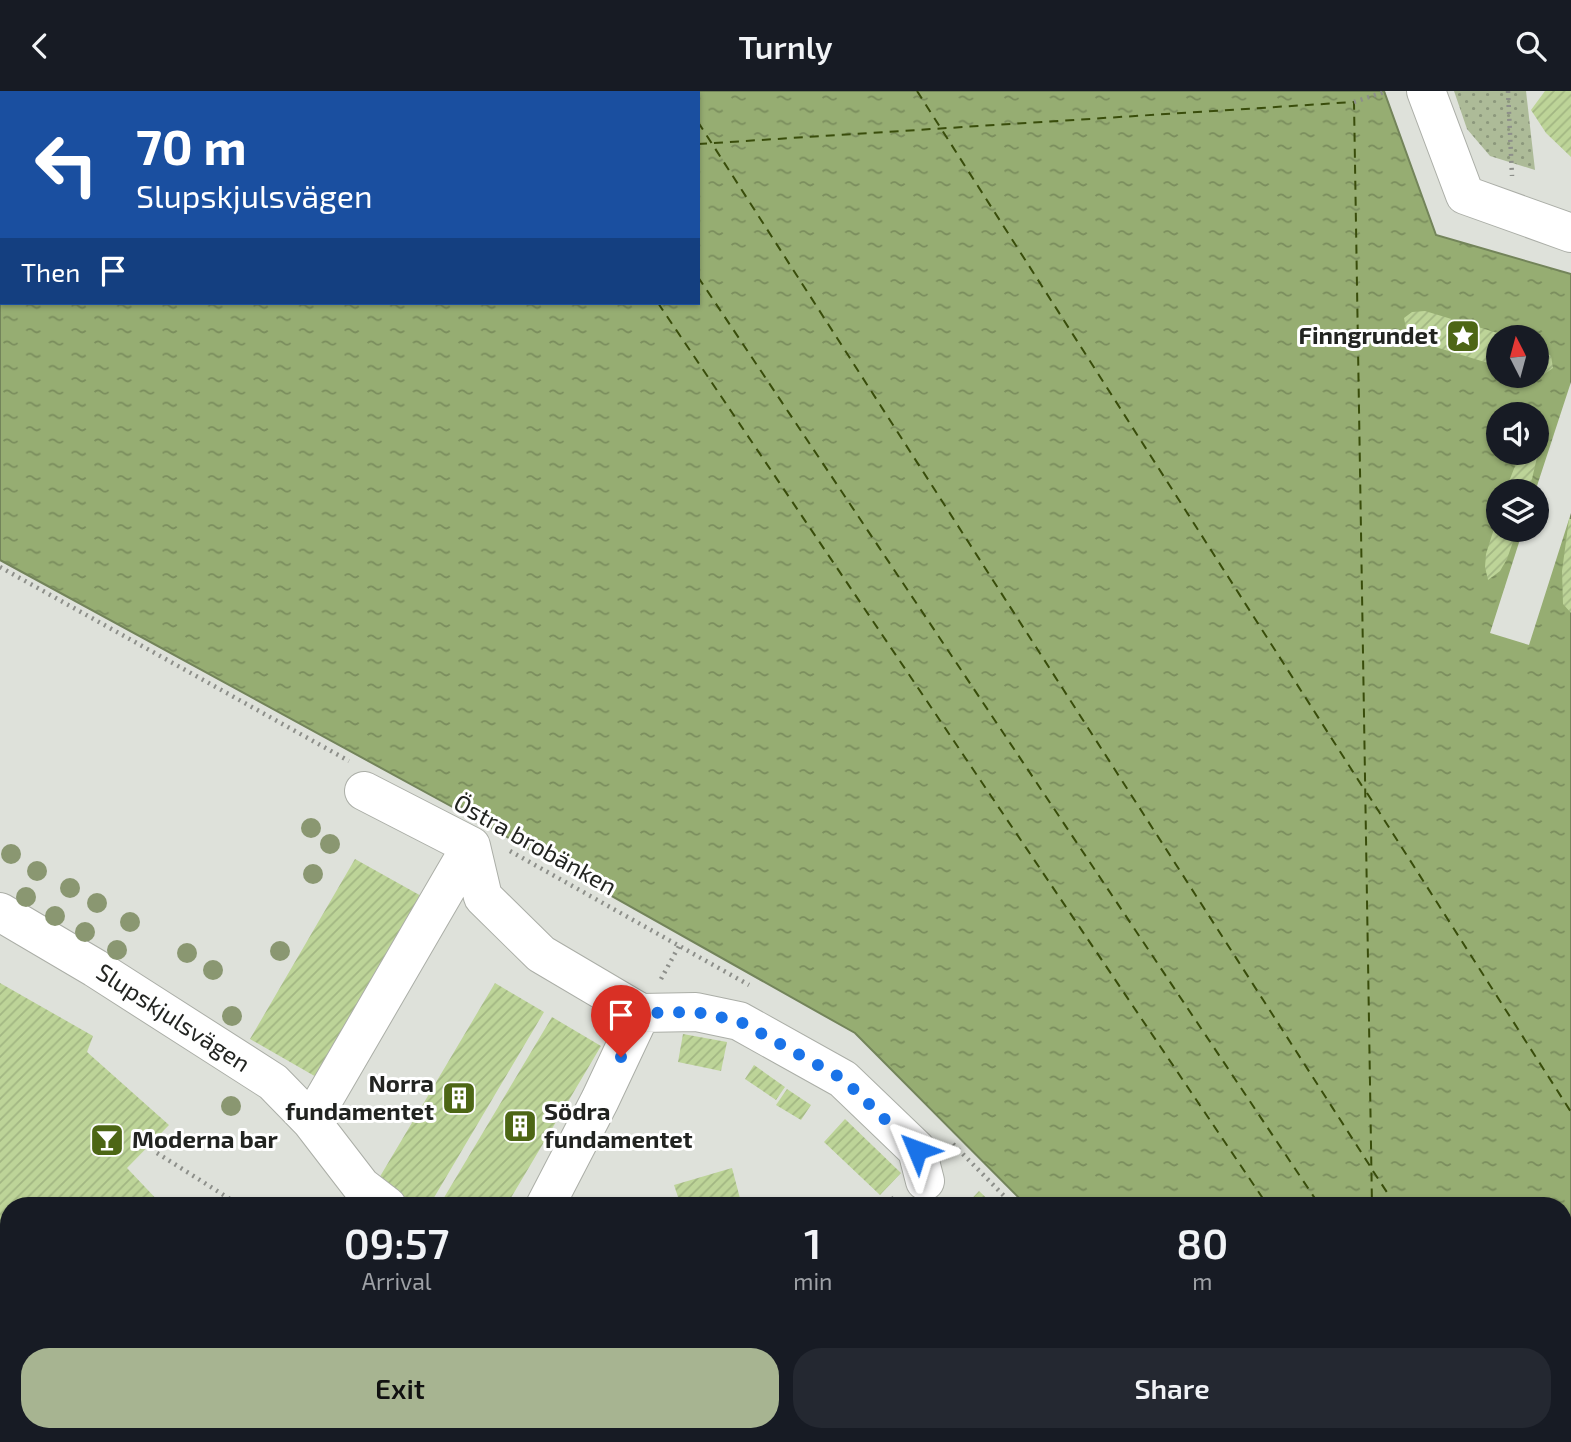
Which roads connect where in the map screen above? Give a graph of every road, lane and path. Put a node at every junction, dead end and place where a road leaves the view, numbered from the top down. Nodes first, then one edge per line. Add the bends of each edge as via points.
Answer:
1 (1387, 91) edge
2 (1426, 91) edge
3 (1508, 91) edge
4 (1354, 102) dead end
5 (1514, 212) junction
6 (1571, 233) edge
7 (0, 567) edge
8 (360, 778) joint
9 (485, 846) junction
10 (0, 912) edge
11 (760, 991) dead end
12 (641, 1013) junction
13 (311, 1121) junction
14 (945, 1136) dead end
15 (157, 1153) dead end
16 (925, 1181) dead end
17 (228, 1197) edge
18 (375, 1197) edge
19 (550, 1197) edge
20 (1005, 1197) edge

1 - 4 path
2 - 5 street via 1465,195
3 - 5 path
5 - 6 street
7 - 8 path
8 - 9 street
9 - 11 path, Östra brobänken
9 - 12 street via 483,897 541,954
9 - 13 street
10 - 13 street, Slupskjulsvägen via 273,1082
12 - 16 street via 696,1012 739,1021 843,1079 917,1150
12 - 19 street
13 - 18 street, Slupskjulsvägen via 361,1186
14 - 20 path
15 - 17 path

